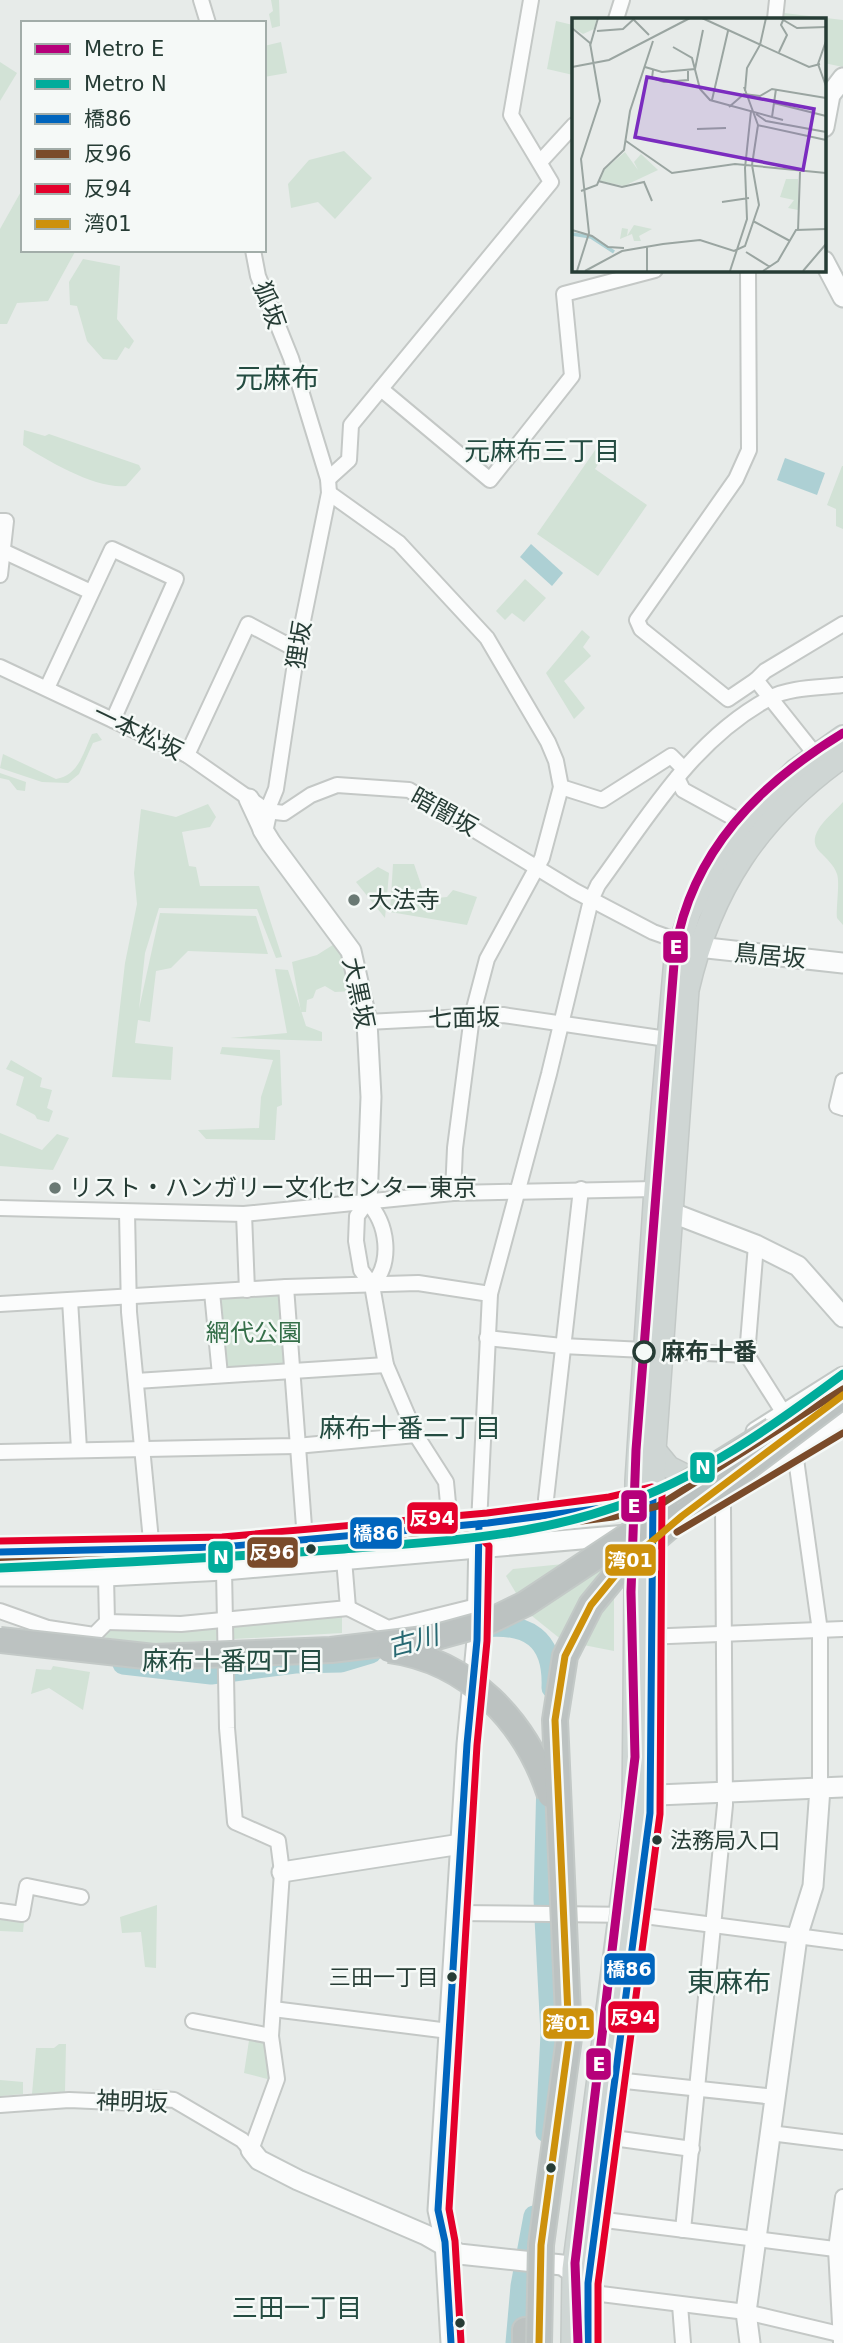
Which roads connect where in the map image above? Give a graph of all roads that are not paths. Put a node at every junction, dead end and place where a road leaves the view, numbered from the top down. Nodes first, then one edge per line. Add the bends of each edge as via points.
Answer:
1 (201, 0) edge
2 (531, 0) edge
3 (622, 0) edge
4 (777, 0) edge
5 (616, 18) edge
6 (775, 18) edge
7 (207, 21) edge
8 (843, 78) edge
9 (826, 116) edge
10 (572, 126) edge
11 (540, 162) junction
12 (253, 252) edge
13 (826, 265) edge
14 (651, 271) edge
15 (748, 271) edge
16 (843, 297) edge
17 (381, 389) junction
18 (328, 486) junction
19 (0, 521) edge
20 (3, 551) junction
21 (0, 576) edge
22 (92, 592) junction
23 (843, 624) edge
24 (297, 650) junction
25 (0, 667) edge
26 (756, 680) junction
27 (843, 685) edge
28 (47, 688) junction
29 (771, 697) junction
30 (113, 720) junction
31 (843, 736) edge
32 (816, 754) junction
33 (187, 755) junction
34 (843, 757) edge
35 (680, 773) junction
36 (561, 787) junction
37 (249, 799) joint
38 (265, 821) junction
39 (737, 829) junction
40 (536, 867) junction
41 (591, 900) junction
42 (689, 945) junction
43 (843, 963) edge
44 (472, 1016) junction
45 (367, 1022) junction
46 (561, 1023) junction
47 (667, 1038) junction
48 (843, 1081) edge
49 (840, 1107) edge
50 (582, 1189) junction
51 (654, 1189) junction
52 (517, 1190) junction
53 (453, 1193) junction
54 (368, 1202) junction
55 (0, 1208) edge
56 (127, 1212) junction
57 (670, 1212) junction
58 (244, 1214) junction
59 (756, 1245) junction
60 (372, 1285) junction
61 (286, 1287) junction
62 (247, 1290) junction
63 (212, 1292) junction
64 (490, 1294) junction
65 (128, 1297) junction
66 (70, 1300) junction
67 (0, 1304) edge
68 (841, 1312) edge
69 (487, 1338) junction
70 (562, 1346) junction
71 (652, 1350) junction
72 (747, 1355) junction
73 (386, 1365) junction
74 (291, 1371) junction
75 (220, 1375) junction
76 (843, 1377) edge
77 (136, 1381) junction
78 (843, 1389) edge
79 (843, 1395) edge
80 (843, 1402) edge
81 (785, 1415) junction
82 (843, 1421) edge
83 (416, 1435) junction
84 (296, 1446) junction
85 (144, 1448) junction
86 (79, 1449) junction
87 (655, 1450) junction
88 (0, 1452) edge
89 (794, 1452) junction
90 (685, 1475) junction
91 (716, 1497) junction
92 (644, 1499) junction
93 (549, 1515) junction
94 (479, 1524) junction
95 (644, 1533) junction
96 (305, 1540) junction
97 (478, 1547) junction
98 (152, 1551) junction
99 (0, 1552) edge
100 (344, 1559) junction
101 (224, 1570) junction
102 (0, 1576) edge
103 (106, 1576) junction
104 (477, 1601) junction
105 (348, 1608) junction
106 (0, 1612) edge
107 (225, 1619) junction
108 (107, 1622) junction
109 (843, 1629) edge
110 (820, 1631) junction
111 (0, 1634) edge
112 (725, 1636) junction
113 (641, 1637) junction
114 (0, 1640) edge
115 (154, 1650) junction
116 (228, 1658) junction
117 (843, 1787) edge
118 (820, 1788) junction
119 (724, 1792) junction
120 (642, 1796) junction
121 (461, 1844) junction
122 (282, 1872) junction
123 (81, 1897) dead end
124 (0, 1911) edge
125 (456, 1913) junction
126 (628, 1914) junction
127 (715, 1924) junction
128 (796, 1937) junction
129 (843, 1942) edge
130 (618, 1999) junction
131 (572, 2006) junction
132 (273, 2009) junction
133 (193, 2021) dead end
134 (449, 2031) junction
135 (271, 2036) junction
136 (616, 2080) junction
137 (698, 2088) junction
138 (775, 2097) junction
139 (0, 2105) edge
140 (770, 2133) junction
141 (600, 2136) junction
142 (843, 2142) edge
143 (692, 2148) junction
144 (251, 2150) junction
145 (550, 2176) junction
146 (843, 2197) edge
147 (597, 2219) junction
148 (683, 2230) junction
149 (756, 2240) junction
150 (445, 2247) junction
151 (840, 2249) edge
152 (573, 2272) junction
153 (680, 2305) junction
154 (746, 2312) junction
155 (842, 2337) edge
156 (451, 2343) edge
157 (525, 2343) edge
158 (539, 2343) edge
159 (553, 2343) edge
160 (572, 2343) edge
161 (588, 2343) edge
162 (683, 2343) edge
163 (750, 2343) edge

1 - 7 street
2 - 11 street via 511,115
3 - 5 street
4 - 6 street
8 - 9 street via 830,95
10 - 11 street
11 - 17 street via 551,182
12 - 18 street, 狐坂 via 258,276 291,358
13 - 16 street
14 - 17 street via 564,294 572,376 490,480
15 - 26 street via 749,450 736,479 637,620 641,629 728,699
17 - 18 street via 351,425 349,460
18 - 24 street, 狸坂
18 - 36 street via 399,543 487,638 548,742
19 - 20 street via 6,522
20 - 21 street
20 - 22 street
22 - 28 street
22 - 30 street via 112,549 176,579
23 - 26 street
24 - 33 street via 248,624
24 - 38 street, 狸坂 via 276,789
25 - 28 street, 一本松坂
26 - 29 street
27 - 29 street
28 - 30 street, 一本松坂
29 - 32 street
29 - 35 street via 711,739
30 - 33 street, 一本松坂
31 - 32 main road
32 - 39 main road
33 - 37 street, 一本松坂
34 - 42 main road via 762,827
35 - 36 street via 671,756 602,800
35 - 39 street via 683,790 734,818
35 - 41 street
36 - 40 street
37 - 38 street, 大黒坂
38 - 40 street, 暗闇坂 via 337,785 409,790
38 - 45 street, 大黒坂 via 351,951
39 - 42 main road via 705,883
40 - 41 street, 暗闇坂
40 - 44 street via 487,958
41 - 42 street, 暗闇坂
41 - 46 street
42 - 43 street, 鳥居坂
42 - 47 main road
42 - 57 main road
44 - 45 street, 七面坂
44 - 46 street, 七面坂
44 - 53 street
45 - 54 street, 大黒坂 via 371,1097
46 - 47 street, 七面坂
46 - 52 street
47 - 51 main road
48 - 49 street
50 - 51 street
50 - 52 street
50 - 70 street
51 - 57 street
51 - 71 main road
52 - 53 street
52 - 64 street
53 - 54 street
54 - 58 street
54 - 60 street via 357,1216 356,1241 361,1270
54 - 60 street via 379,1213 386,1250 382,1275
55 - 56 street
56 - 58 street
56 - 65 street
57 - 59 street
57 - 71 main road
58 - 62 street
59 - 68 street via 798,1266
59 - 72 street
60 - 61 street
60 - 64 street via 418,1283
60 - 73 street
61 - 62 street
61 - 74 street
62 - 63 street
63 - 65 street
63 - 75 street
64 - 69 street
65 - 66 street
65 - 77 street
66 - 67 street
66 - 86 street
69 - 70 street
69 - 94 street
70 - 71 street
70 - 93 street via 546,1499
71 - 72 street
71 - 87 main road
71 - 92 main road
72 - 81 street
73 - 74 street
73 - 83 street
74 - 75 street
74 - 84 street
75 - 77 street
76 - 81 street
77 - 85 street
78 - 115 highway, bridge via 715,1463 528,1586 479,1611 369,1637
79 - 116 highway, bridge via 505,1615 433,1638
79 - 131 highway, bridge via 681,1516 624,1566 591,1605 573,1637 562,1666 555,1720
80 - 131 highway, bridge via 625,1572 594,1609 573,1647 563,1689 561,1731
81 - 90 street
82 - 89 street
83 - 84 street
83 - 94 street via 446,1482 449,1514 457,1520 475,1518
84 - 85 street
84 - 96 street
85 - 86 street
85 - 98 street
86 - 88 street
87 - 90 main road via 669,1467
87 - 92 main road
89 - 91 street
89 - 110 street
90 - 92 street
91 - 95 street via 686,1516
91 - 112 street via 723,1507
92 - 93 street
92 - 95 main road
93 - 94 street
94 - 96 street
94 - 97 street
95 - 97 street
95 - 113 main road
96 - 98 street
97 - 100 street
97 - 104 street
98 - 99 street
100 - 101 street
100 - 105 street
101 - 103 street
101 - 107 street
102 - 103 street
103 - 108 street
104 - 105 street via 388,1628
104 - 121 street
105 - 107 street
106 - 108 street via 74,1634 94,1635
107 - 108 street via 181,1624
107 - 116 street
109 - 110 street
110 - 112 street
110 - 118 street
111 - 115 highway
112 - 113 street
112 - 119 street
113 - 120 main road
114 - 116 highway, bridge via 115,1655
115 - 131 highway, bridge via 327,1647 395,1651 443,1667 489,1696 534,1753 551,1798 562,1853
116 - 122 street via 235,1822 278,1841
116 - 131 highway, bridge via 393,1656 465,1684 503,1717 530,1756 553,1824
117 - 118 street
118 - 119 street
118 - 128 street via 813,1885
119 - 120 street
119 - 127 street
120 - 126 main road
121 - 122 street
121 - 125 street
122 - 132 street
123 - 124 street via 27,1886 22,1914
125 - 126 street
125 - 134 street
126 - 127 street
126 - 130 main road
127 - 128 street
127 - 137 street
128 - 129 street
128 - 138 street
130 - 136 main road
130 - 141 main road
131 - 145 highway, bridge
131 - 159 highway via 575,2096 555,2258
132 - 134 street
132 - 135 street
133 - 135 street
134 - 150 street via 438,2210
135 - 144 street via 277,2080
136 - 137 street
136 - 141 main road
137 - 138 street
137 - 143 street
138 - 140 street
139 - 144 street, 神明坂 via 174,2100
140 - 142 street
140 - 149 street
141 - 143 street
141 - 147 main road
141 - 152 main road
143 - 148 street
144 - 150 street via 259,2160 298,2180
145 - 157 highway, bridge via 528,2285
145 - 158 highway, bridge via 539,2270
146 - 151 street
147 - 148 street
147 - 152 main road
148 - 149 street
149 - 151 street
149 - 154 street
150 - 152 street via 467,2257
150 - 156 street
151 - 155 street
152 - 153 street via 601,2294
152 - 160 main road
152 - 161 main road
153 - 154 street
153 - 162 street
154 - 155 street
154 - 163 street

